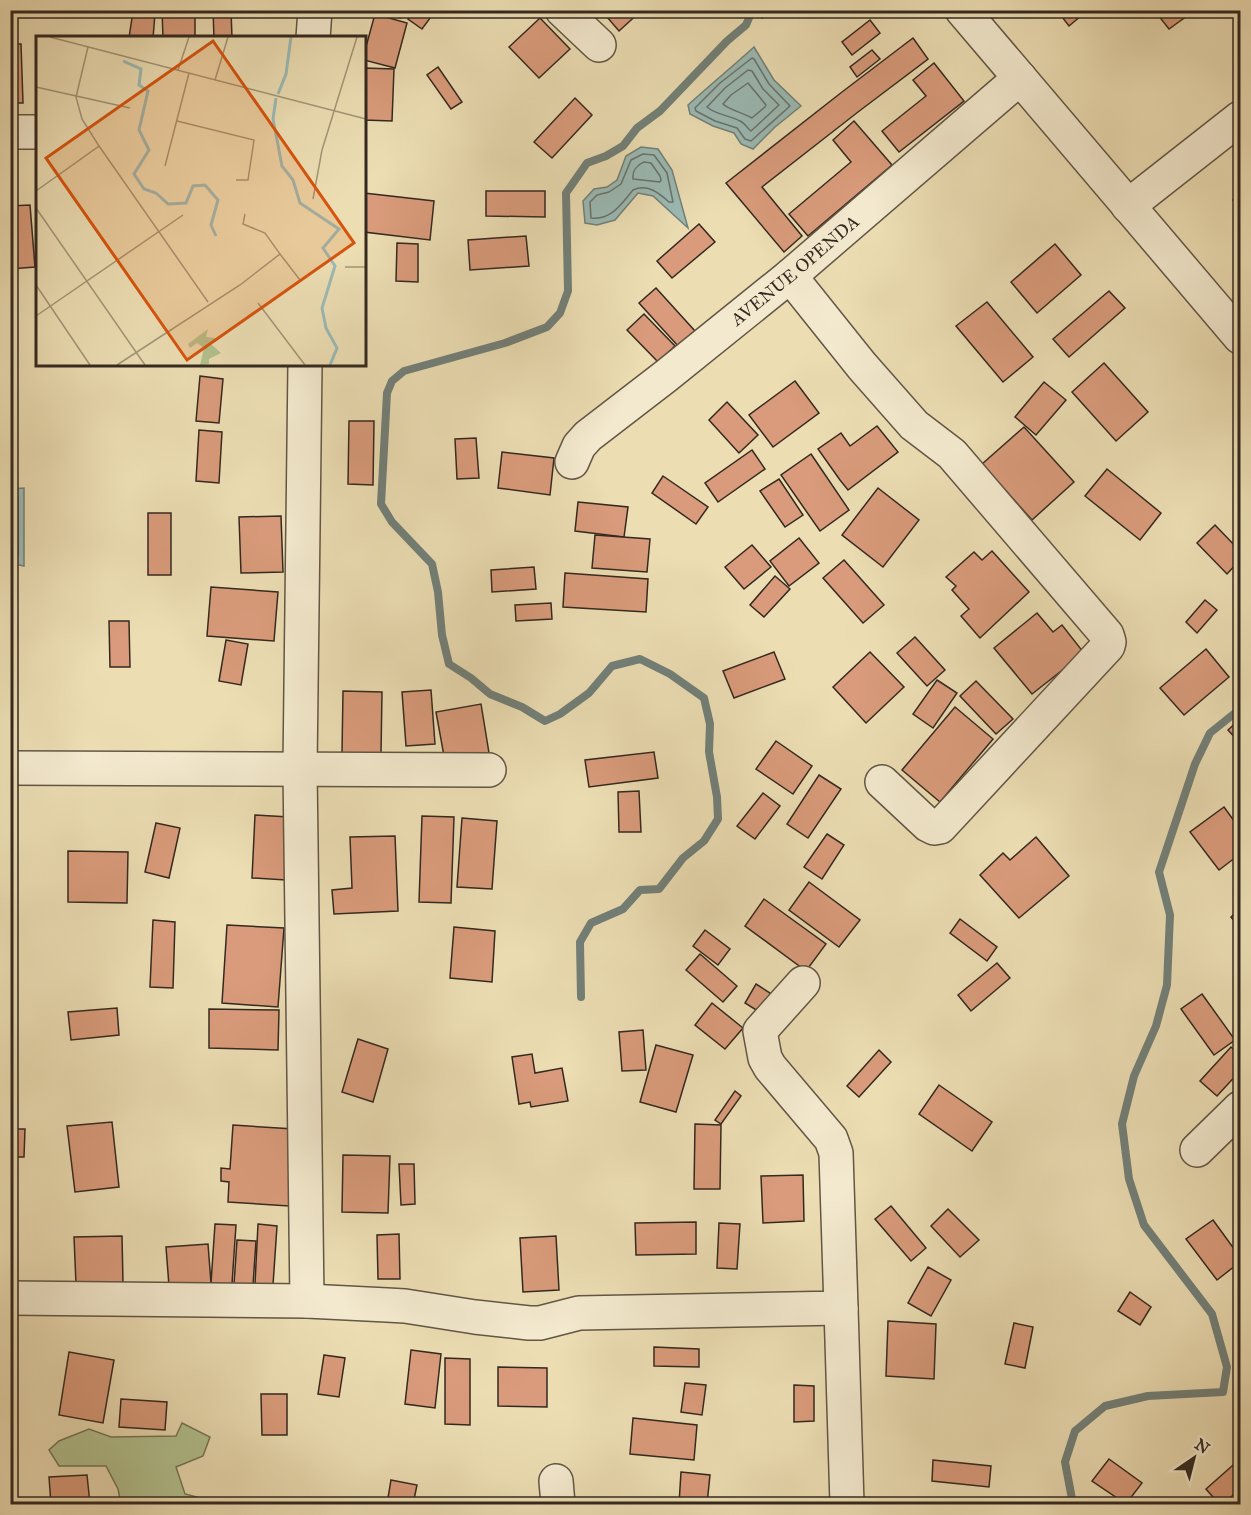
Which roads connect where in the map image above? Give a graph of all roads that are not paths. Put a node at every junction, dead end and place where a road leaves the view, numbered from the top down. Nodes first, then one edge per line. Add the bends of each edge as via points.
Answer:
1 (315, 10) edge
2 (562, 10) edge
3 (976, 15) edge
4 (313, 36) edge
5 (599, 45) dead end
6 (1020, 78) junction
7 (1240, 118) edge
8 (10, 132) edge
9 (36, 132) edge
10 (1128, 206) junction
11 (790, 276) junction
12 (1240, 337) edge
13 (305, 366) edge
14 (572, 462) dead end
15 (10, 768) edge
16 (300, 769) junction
17 (489, 770) dead end
18 (882, 782) dead end
19 (803, 983) dead end
20 (1240, 1108) edge
21 (1197, 1150) dead end
22 (10, 1298) edge
23 (307, 1301) junction
24 (841, 1308) junction
25 (848, 1504) edge

1 - 4 street
2 - 5 street
3 - 6 street
6 - 10 street
6 - 11 street, AVENUE OPENDA
7 - 10 street
8 - 9 street
10 - 12 street
11 - 14 street, AVENUE OPENDA via 588,436
11 - 18 street via 861,366 914,425 952,454 1110,642 940,827 928,825
13 - 16 street
15 - 16 street
16 - 17 street
16 - 23 street
19 - 24 street via 760,1031 770,1067 831,1139 836,1153
20 - 21 street
22 - 23 street
23 - 24 street via 405,1306 529,1323 579,1313
24 - 25 street

